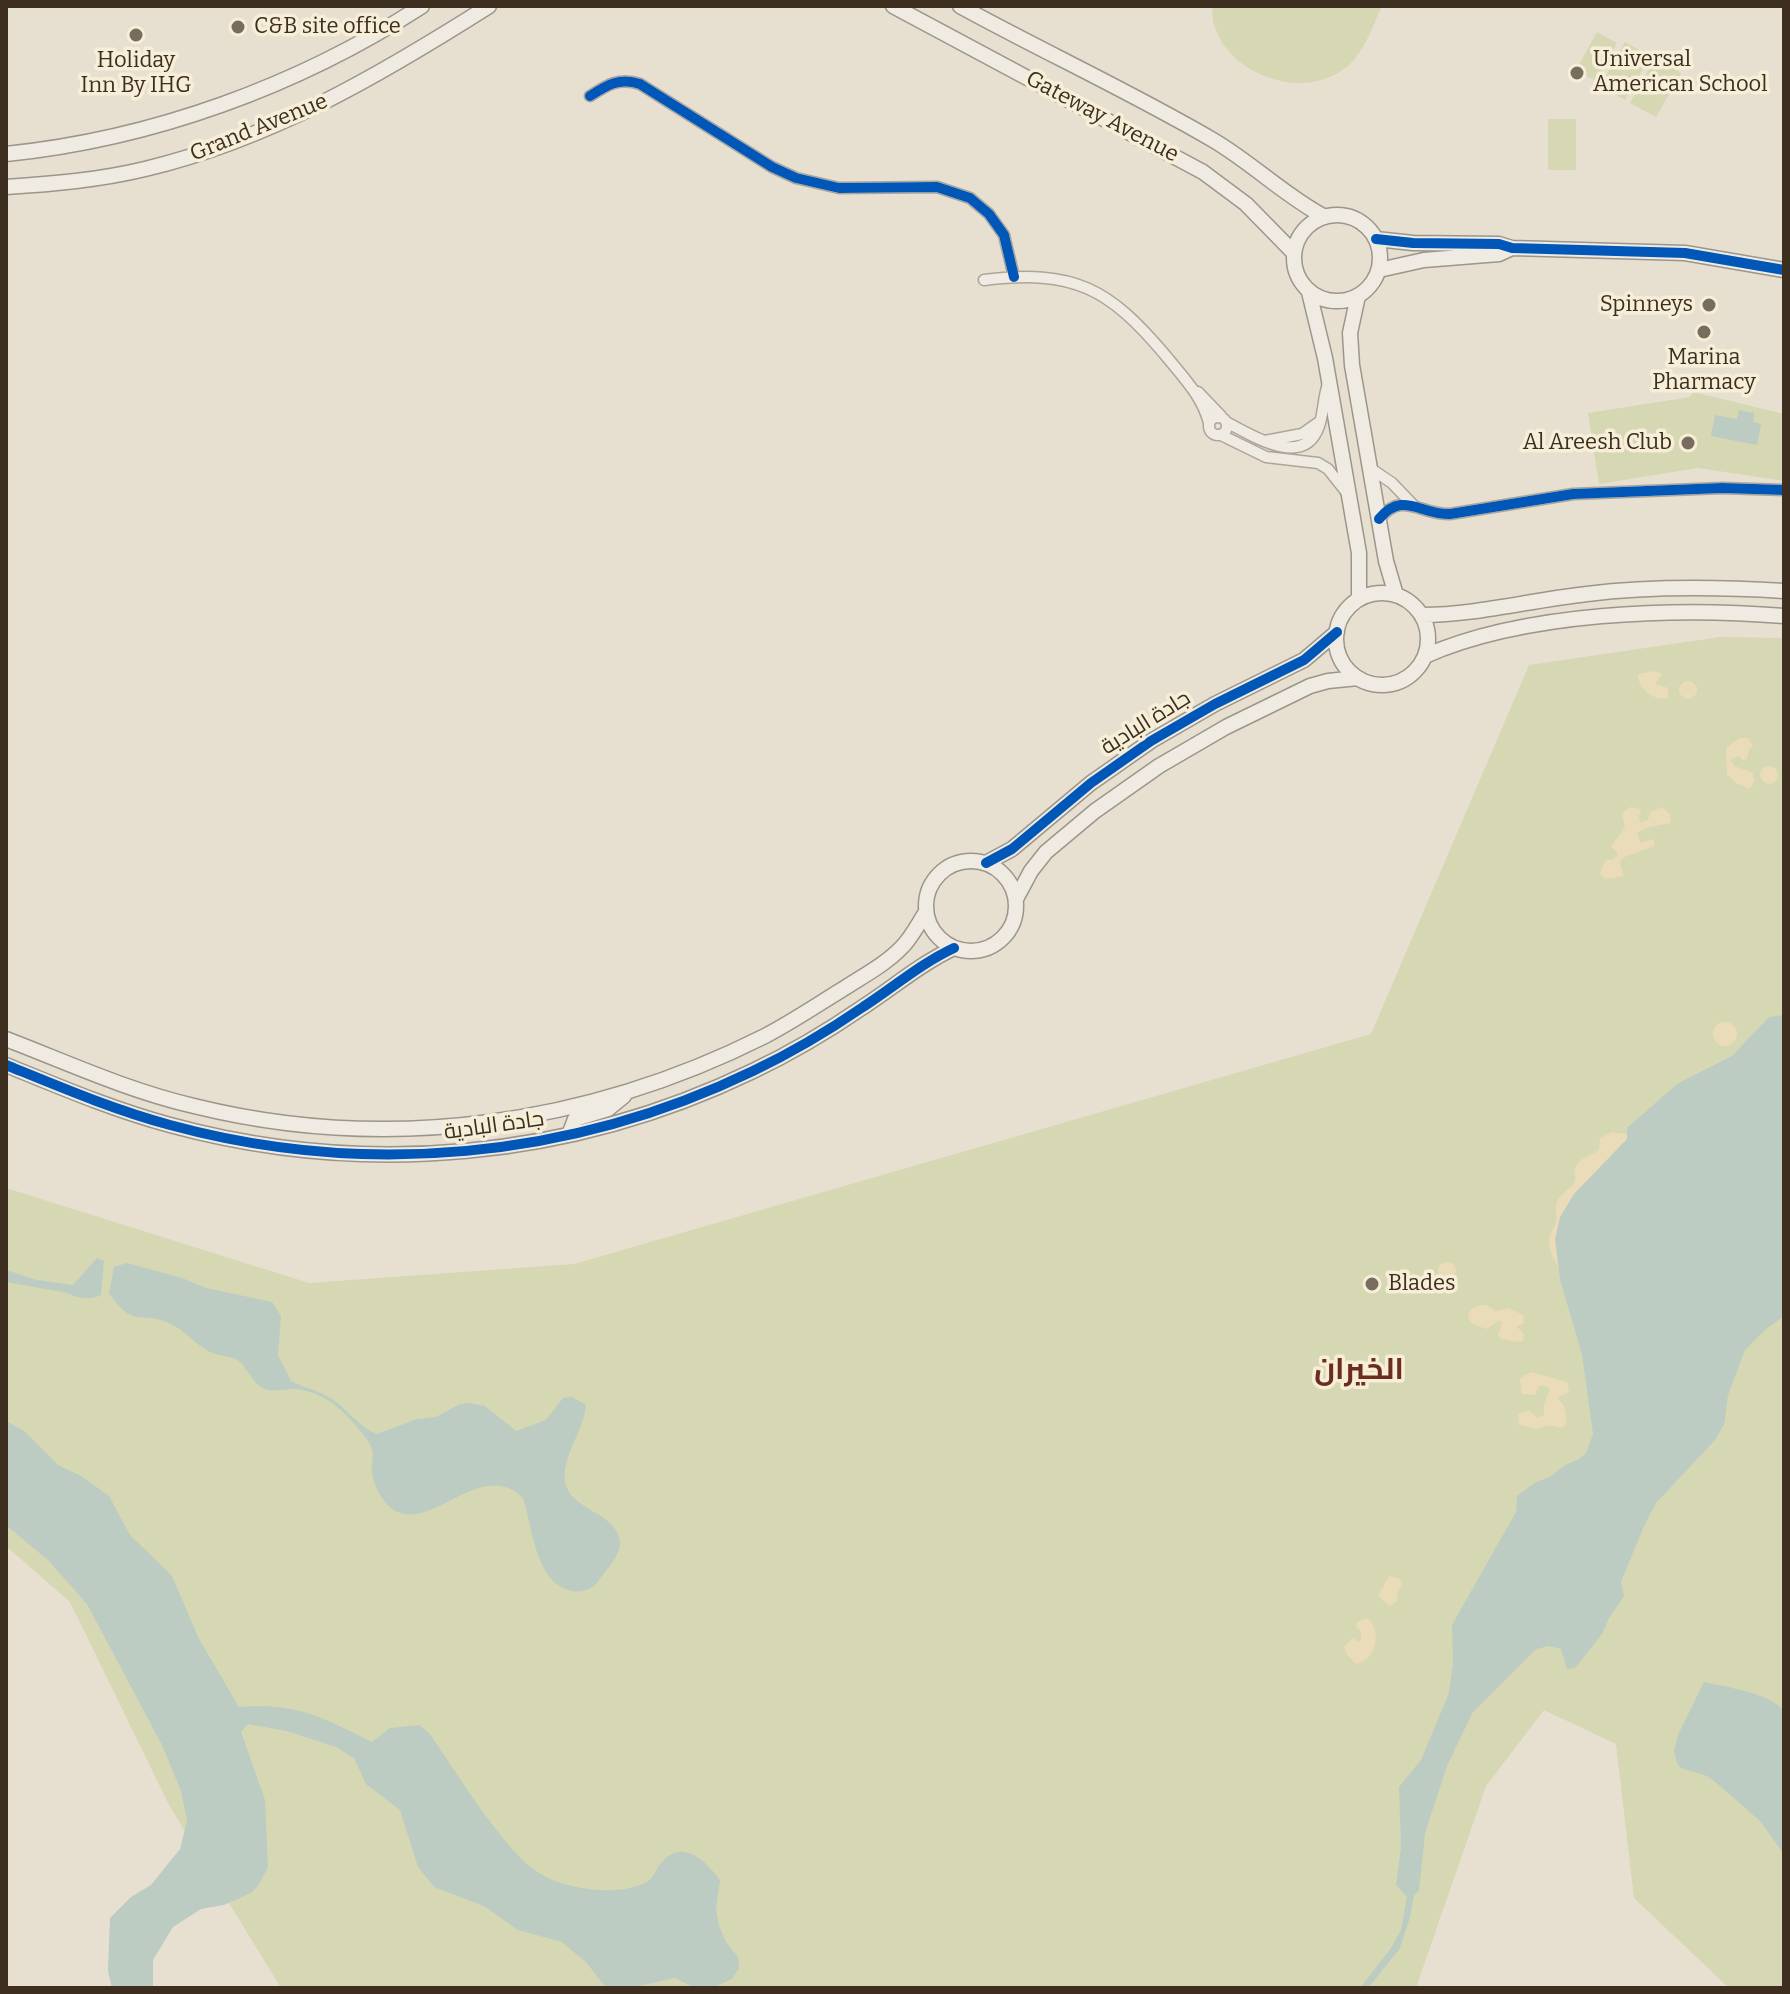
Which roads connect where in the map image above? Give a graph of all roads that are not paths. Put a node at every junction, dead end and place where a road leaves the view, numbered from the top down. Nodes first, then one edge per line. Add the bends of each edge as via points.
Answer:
1 (422, 6) edge
2 (489, 6) edge
3 (893, 6) edge
4 (960, 6) edge
5 (590, 96) dead end
6 (6, 154) edge
7 (6, 187) edge
8 (1323, 216) junction
9 (1376, 239) junction
10 (1512, 248) junction
11 (1293, 252) junction
12 (1379, 270) junction
13 (1784, 270) edge
14 (1014, 277) junction
15 (984, 280) dead end
16 (1309, 292) junction
17 (1358, 296) junction
18 (1329, 382) junction
19 (1194, 389) junction
20 (1224, 420) junction
21 (1209, 423) junction
22 (1221, 435) junction
23 (1370, 468) junction
24 (1784, 490) edge
25 (1349, 495) junction
26 (1415, 507) junction
27 (1379, 519) junction
28 (1784, 591) edge
29 (1396, 595) junction
30 (1359, 599) junction
31 (1422, 615) junction
32 (1784, 616) edge
33 (1337, 632) junction
34 (1425, 656) junction
35 (1358, 678) junction
36 (986, 863) junction
37 (1016, 899) junction
38 (926, 912) junction
39 (954, 948) junction
40 (6, 1039) edge
41 (6, 1065) edge
42 (627, 1093) junction
43 (569, 1135) junction

1 - 6 street, Grand Avenue via 307,69 216,106 120,135
2 - 7 street, Grand Avenue via 365,82 231,144 141,170
3 - 11 street, Gateway Avenue via 1203,172 1246,204
4 - 8 street, Gateway Avenue via 1213,140
5 - 14 street via 613,82 634,81 772,167 817,184 925,186 960,193 997,224
8 - 9 street via 1359,221
8 - 11 street via 1303,230
9 - 10 street
9 - 12 street
10 - 12 street
10 - 13 street via 1685,253
11 - 16 street via 1296,274
12 - 17 street
14 - 15 street
14 - 19 street via 1066,281 1108,299 1139,324
16 - 17 street via 1328,301
16 - 18 street
17 - 23 street via 1350,349
18 - 20 street via 1315,434 1304,444 1283,448
18 - 25 street
19 - 20 street
19 - 21 street
20 - 21 street via 1212,418
20 - 22 street via 1227,429
21 - 22 street via 1212,432
22 - 25 street via 1272,459 1318,463
23 - 26 street
23 - 27 street
24 - 26 street via 1564,494 1440,515
25 - 30 street via 1359,553
26 - 27 street via 1396,504
27 - 29 street
28 - 31 street via 1636,589 1460,615
29 - 30 street via 1377,593
29 - 31 street
30 - 33 street via 1344,613
31 - 34 street via 1428,630
32 - 34 street via 1701,612 1600,618 1484,634
33 - 35 street via 1343,663
33 - 36 street, جادة البادية via 1304,660 1131,754 1012,849
34 - 35 street via 1400,681 1379,685
35 - 37 street, جادة البادية via 1310,686 1159,766 1046,852
36 - 37 street via 1004,875
36 - 38 street via 966,861 945,869 928,892
37 - 39 street via 1012,927 998,943 978,951
38 - 39 street via 938,938
38 - 42 street, جادة البادية via 896,953 799,1017 715,1060
39 - 43 street, جادة البادية via 755,1070 662,1109
40 - 42 street, جادة البادية via 155,1096 232,1115 310,1126 389,1130 468,1125 549,1113
41 - 43 street, جادة البادية via 150,1120 300,1150 420,1155
42 - 43 street via 608,1109 575,1119

